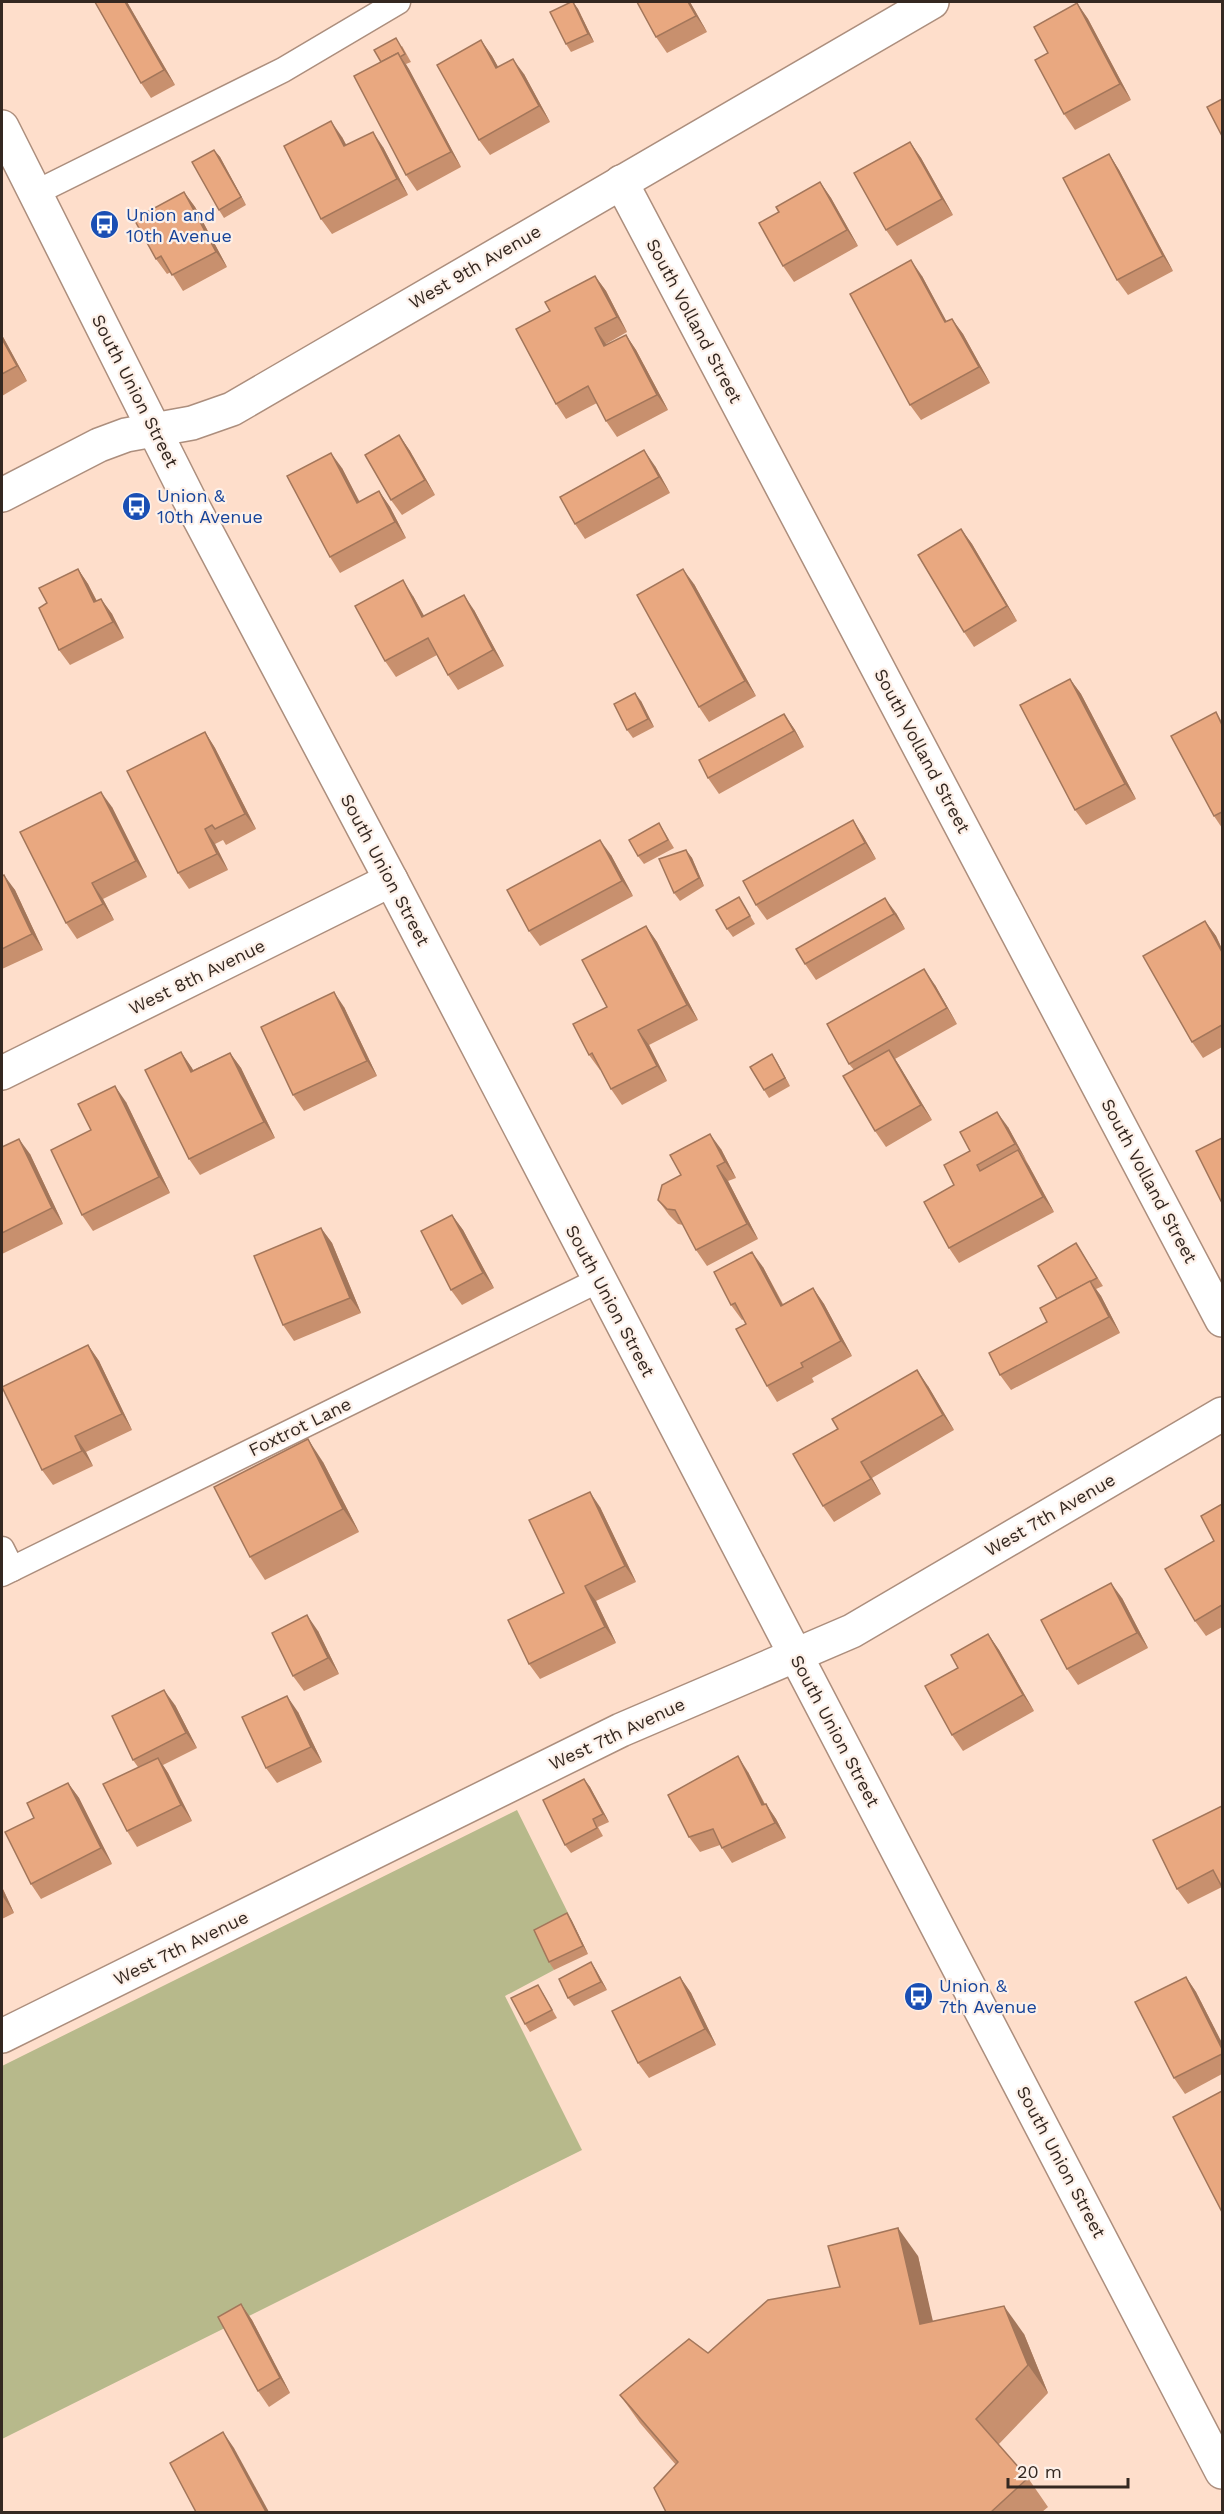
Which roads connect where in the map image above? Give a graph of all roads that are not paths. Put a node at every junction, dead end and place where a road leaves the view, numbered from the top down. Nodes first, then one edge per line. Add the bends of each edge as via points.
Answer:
1 (398, 2) edge
2 (932, 2) edge
3 (2, 127) edge
4 (621, 182) junction
5 (35, 193) junction
6 (155, 430) junction
7 (2, 495) edge
8 (391, 880) junction
9 (2, 1073) edge
10 (599, 1280) junction
11 (1222, 1320) edge
12 (1222, 1414) edge
13 (5, 1564) edge
14 (796, 1655) junction
15 (2, 2036) edge
16 (1222, 2472) edge

1 - 5 lane via 283,70
2 - 4 street, West 9th Avenue
3 - 5 street, South Union Street
4 - 6 street, West 9th Avenue via 232,409
4 - 11 street, South Volland Street
5 - 6 street, South Union Street
6 - 7 street, West 9th Avenue via 99,445
6 - 8 street, South Union Street
8 - 9 street, West 8th Avenue
8 - 10 street, South Union Street
10 - 13 lane, Foxtrot Lane
10 - 14 street, South Union Street
12 - 14 street, West 7th Avenue via 852,1631
14 - 15 street, West 7th Avenue via 621,1730
14 - 16 street, South Union Street

